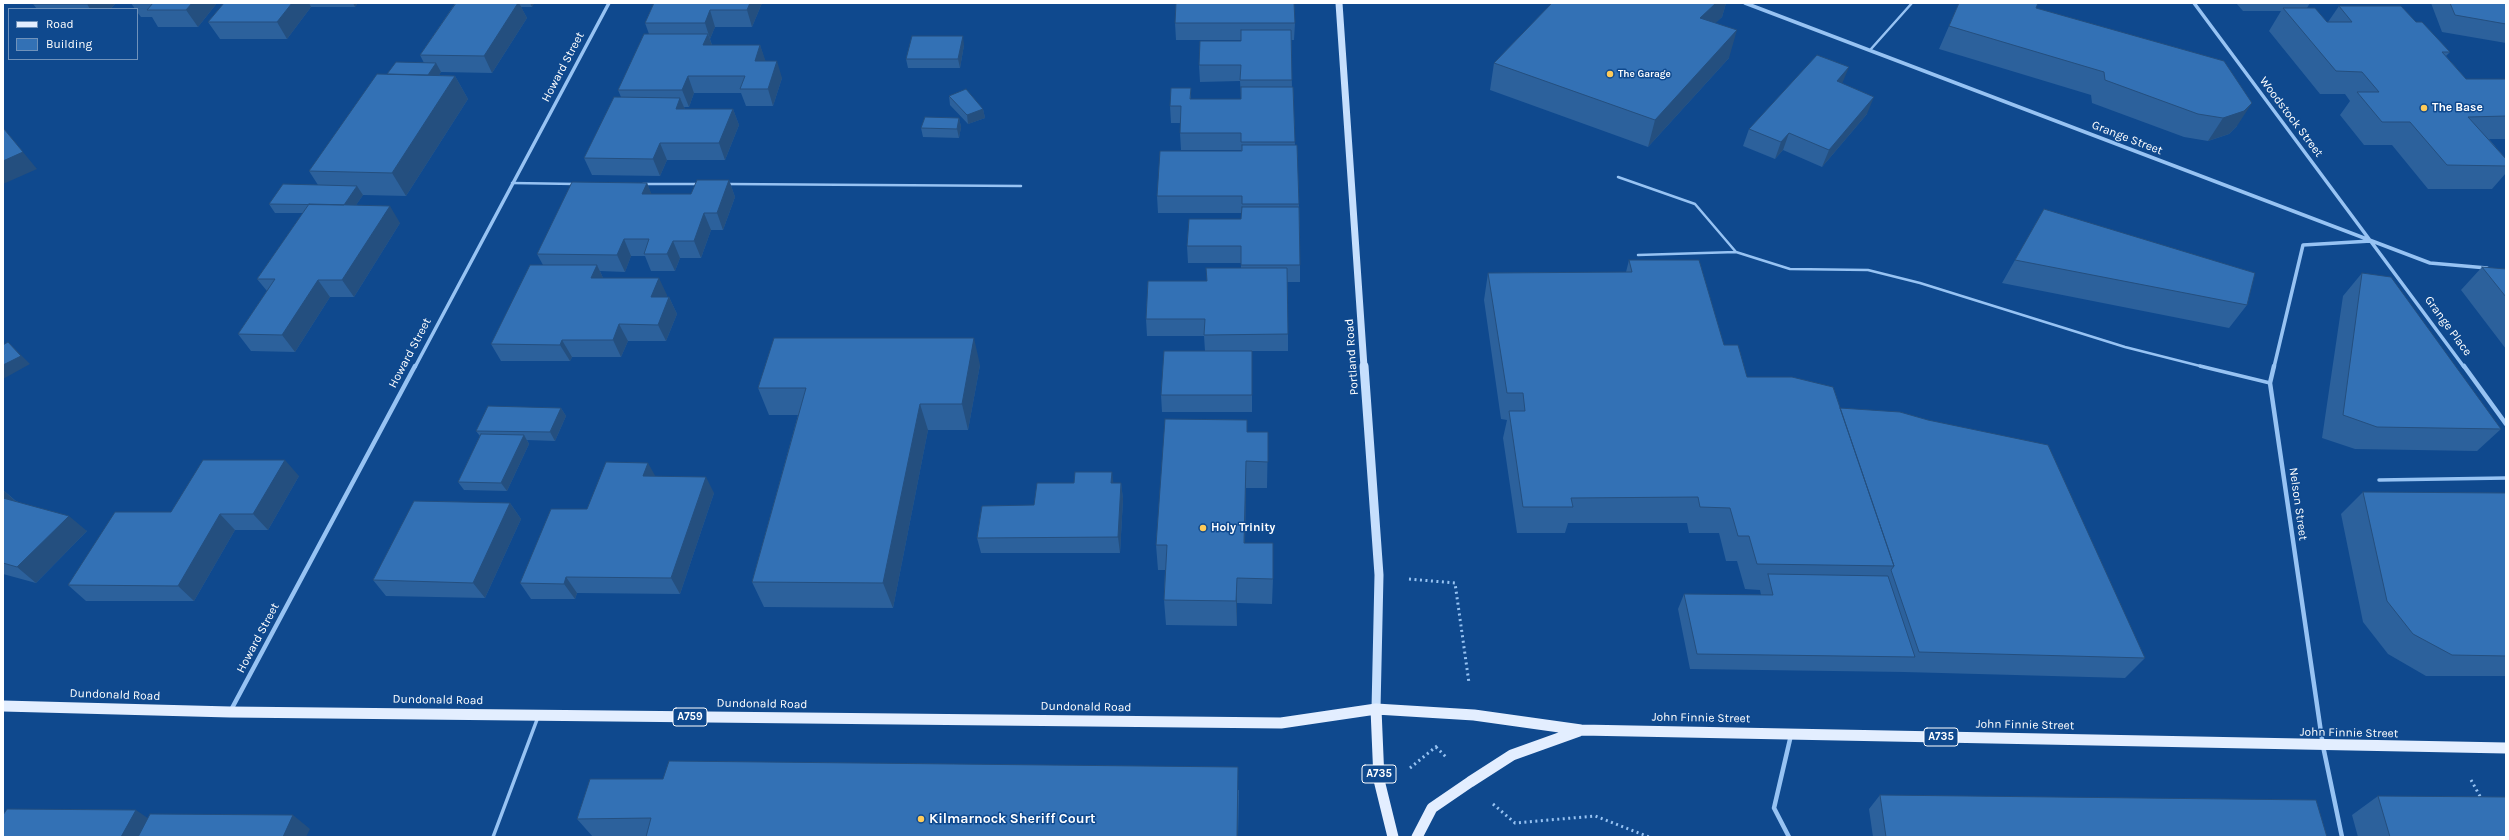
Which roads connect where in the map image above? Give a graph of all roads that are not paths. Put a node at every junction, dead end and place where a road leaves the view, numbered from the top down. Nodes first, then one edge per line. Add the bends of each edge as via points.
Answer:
1 (609, 3) edge
2 (1339, 3) edge
3 (1745, 3) edge
4 (1912, 3) edge
5 (2194, 3) edge
6 (1871, 49) junction
7 (1618, 177) dead end
8 (512, 183) junction
9 (584, 184) edge
10 (640, 184) edge
11 (703, 184) edge
12 (719, 184) edge
13 (1021, 186) dead end
14 (2373, 241) junction
15 (1736, 252) junction
16 (1638, 255) dead end
17 (2491, 268) edge
18 (2270, 383) junction
19 (2506, 424) edge
20 (2506, 478) edge
21 (2379, 480) dead end
22 (3, 706) edge
23 (1376, 709) junction
24 (230, 712) junction
25 (538, 715) junction
26 (1581, 730) junction
27 (1792, 734) junction
28 (2323, 746) junction
29 (2506, 748) edge
30 (493, 837) edge
31 (1393, 837) edge
32 (1417, 837) edge
33 (1789, 837) edge
34 (2342, 837) edge

1 - 8 street, Howard Street
2 - 23 main road, Portland Road via 1379,576
3 - 6 street, Grange Street
4 - 6 lane
5 - 14 street, Woodstock Street
6 - 14 street, Grange Street
7 - 15 lane via 1695,204
8 - 9 lane
8 - 24 street, Howard Street
10 - 11 lane
12 - 13 lane
14 - 17 street, Grange Street via 2430,262
14 - 18 street, Nelson Street via 2303,245
14 - 19 street, Grange Place
15 - 16 lane
15 - 18 lane via 1790,270 1868,270 1920,283 2125,347
18 - 28 street, Nelson Street
20 - 21 lane
22 - 24 main road, Dundonald Road / A759
23 - 25 main road, Dundonald Road / A759 via 1281,723
23 - 26 main road, John Finnie Street / A735 via 1474,716
23 - 31 main road, A735 via 1380,780
24 - 25 main road, Dundonald Road / A759
25 - 30 lane
26 - 27 main road, John Finnie Street / A735
26 - 32 main road via 1512,755 1470,782 1432,808
27 - 28 main road, John Finnie Street / A735
27 - 33 street via 1774,808
28 - 29 main road, John Finnie Street / A735
28 - 34 street, Nelson Street

